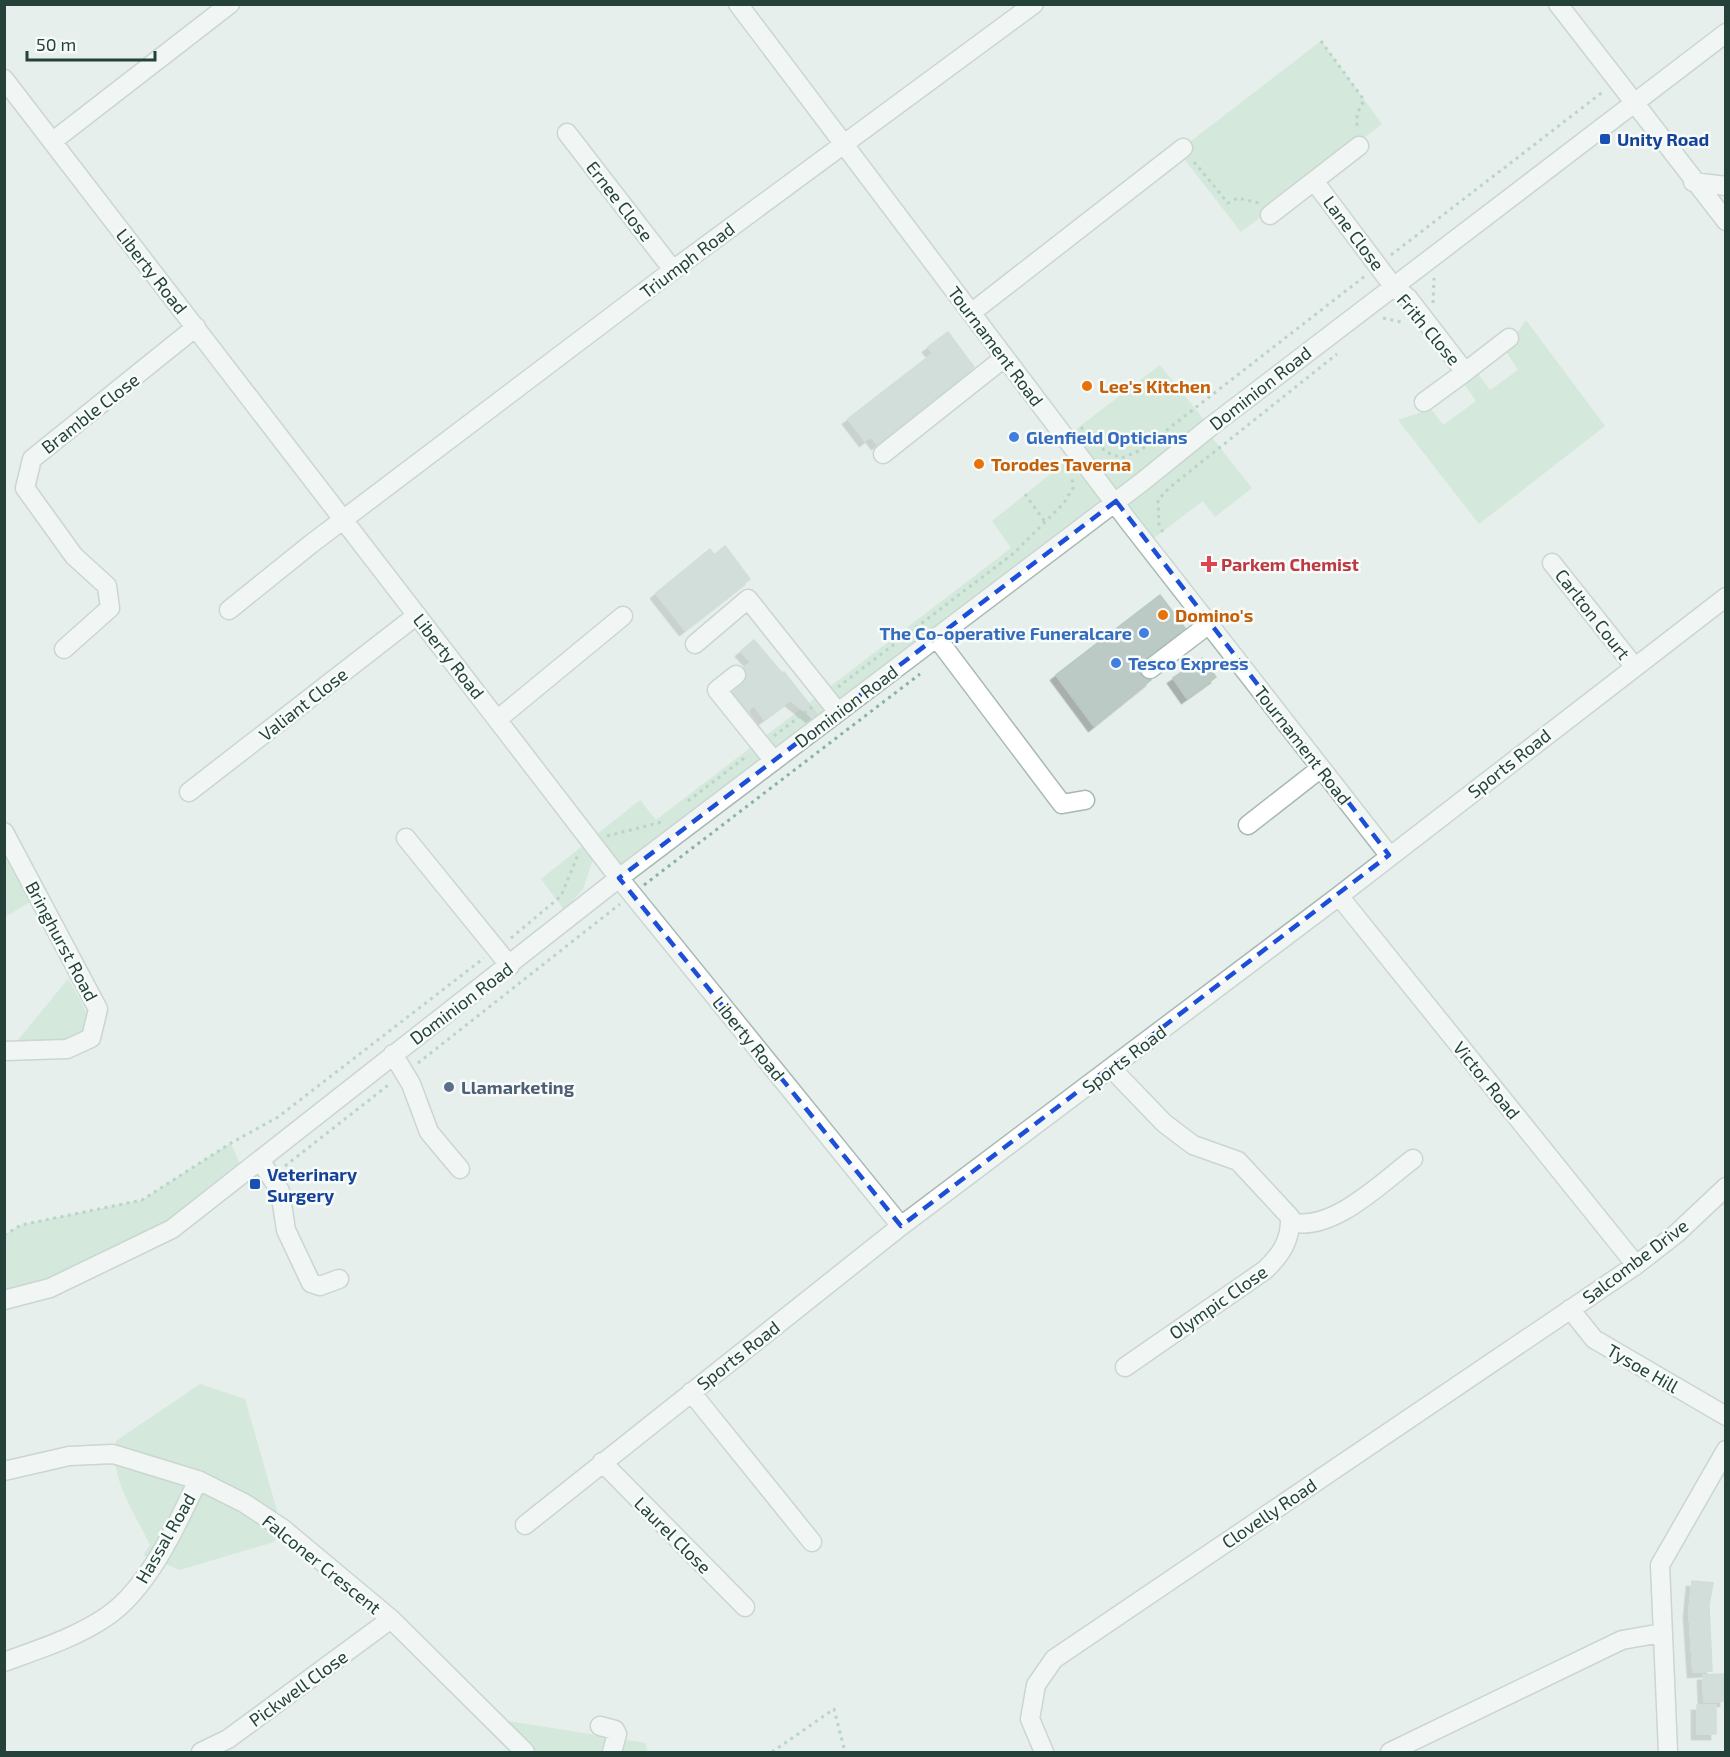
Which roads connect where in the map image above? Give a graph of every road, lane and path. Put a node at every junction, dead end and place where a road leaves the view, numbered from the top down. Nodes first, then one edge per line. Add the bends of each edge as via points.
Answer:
1 (230, 4) edge
2 (738, 4) edge
3 (1034, 4) edge
4 (1558, 4) edge
5 (1725, 33) edge
6 (1321, 41) dead end
7 (4, 79) edge
8 (1618, 81) junction
9 (1634, 103) junction
10 (567, 133) dead end
11 (52, 141) junction
12 (843, 144) junction
13 (1359, 146) joint
14 (1183, 148) joint
15 (1314, 181) junction
16 (1693, 182) junction
17 (1725, 186) edge
18 (1270, 215) joint
19 (1725, 221) edge
20 (1378, 265) junction
21 (673, 270) junction
22 (1443, 271) dead end
23 (1393, 286) junction
24 (1408, 298) junction
25 (971, 313) junction
26 (1374, 325) dead end
27 (196, 327) junction
28 (1509, 338) dead end
29 (1346, 347) dead end
30 (1004, 358) junction
31 (1465, 372) junction
32 (1424, 402) dead end
33 (1080, 426) dead end
34 (883, 454) dead end
35 (1070, 468) dead end
36 (1024, 494) dead end
37 (1116, 501) junction
38 (345, 520) junction
39 (1045, 522) junction
40 (1163, 532) dead end
41 (1552, 563) dead end
42 (1725, 597) edge
43 (229, 610) dead end
44 (417, 615) junction
45 (623, 616) dead end
46 (1209, 624) junction
47 (936, 637) junction
48 (695, 644) dead end
49 (64, 649) dead end
50 (1634, 666) junction
51 (1150, 669) dead end
52 (921, 674) dead end
53 (736, 675) dead end
54 (826, 696) junction
55 (838, 712) junction
56 (498, 719) junction
57 (762, 745) junction
58 (774, 761) junction
59 (1321, 768) junction
60 (189, 792) dead end
61 (1085, 800) dead end
62 (679, 808) dead end
63 (670, 816) dead end
64 (1248, 825) dead end
65 (4, 832) edge
66 (406, 837) dead end
67 (591, 840) junction
68 (1389, 855) junction
69 (619, 878) junction
70 (633, 894) junction
71 (1339, 896) junction
72 (496, 949) junction
73 (510, 966) junction
74 (4, 1051) edge
75 (393, 1054) junction
76 (1112, 1069) junction
77 (405, 1072) junction
78 (1413, 1159) dead end
79 (260, 1160) junction
80 (460, 1169) dead end
81 (272, 1176) junction
82 (1725, 1187) edge
83 (1290, 1222) junction
84 (901, 1226) junction
85 (4, 1235) edge
86 (1636, 1265) junction
87 (339, 1279) dead end
88 (4, 1300) edge
89 (1570, 1309) junction
90 (1125, 1367) dead end
91 (691, 1392) junction
92 (1725, 1416) edge
93 (1725, 1450) edge
94 (602, 1462) junction
95 (4, 1471) edge
96 (198, 1480) junction
97 (525, 1526) dead end
98 (812, 1542) dead end
99 (745, 1607) dead end
100 (391, 1619) junction
101 (1662, 1633) junction
102 (4, 1662) edge
103 (600, 1726) dead end
104 (201, 1752) edge
105 (525, 1752) edge
106 (612, 1752) edge
107 (772, 1752) edge
108 (845, 1752) edge
109 (1044, 1752) edge
110 (1390, 1752) edge
111 (1668, 1752) edge

1 - 11 street
2 - 12 street, Tournament Road
3 - 12 street, Triumph Road
4 - 8 street
5 - 9 street, Dominion Road
6 - 13 path via 1364,100 1357,114
7 - 11 street, Liberty Road
8 - 9 street
8 - 20 path
9 - 16 street
9 - 23 street, Dominion Road
10 - 21 street, Ernee Close
11 - 27 street, Liberty Road
12 - 21 street, Triumph Road
12 - 25 street, Tournament Road
13 - 15 street, Lane Close
14 - 18 path via 1228,203 1238,198 1251,199 1262,204
14 - 25 street
15 - 18 street, Lane Close
15 - 20 street, Lane Close
16 - 17 street
16 - 19 street
20 - 23 street, Lane Close
20 - 33 path via 1141,450 1122,458 1106,452
21 - 38 street, Triumph Road
22 - 24 path
23 - 24 street, Frith Close
23 - 37 street, Dominion Road
24 - 26 path
24 - 31 street, Frith Close
25 - 30 street, Tournament Road
27 - 38 street, Liberty Road
27 - 49 street, Bramble Close via 32,459 25,488 74,556 107,586 110,608
28 - 31 street, Frith Close
29 - 40 path via 1169,488 1158,500
30 - 34 street
30 - 37 street, Tournament Road via 1019,389 1056,437
31 - 32 street, Frith Close
35 - 39 path via 1073,488
36 - 39 path
37 - 46 street, Tournament Road
37 - 47 street, Dominion Road
38 - 43 street, Triumph Road
38 - 44 street, Liberty Road
39 - 54 path via 1014,553
41 - 50 street, Carlton Court
42 - 50 street, Sports Road
44 - 56 street, Liberty Road
44 - 60 street, Valiant Close
45 - 56 street
46 - 51 street
46 - 59 street, Tournament Road
47 - 55 street, Dominion Road
47 - 61 street via 1062,804
48 - 54 street via 748,599
50 - 68 street, Sports Road
52 - 70 path
53 - 57 street via 717,690
54 - 55 street
54 - 57 path
55 - 58 street, Dominion Road
56 - 67 street, Liberty Road
57 - 58 street
57 - 62 path
58 - 69 street, Dominion Road
59 - 64 street
59 - 68 street, Tournament Road
63 - 67 path via 661,823
65 - 74 street, Bringhurst Road via 98,1009 91,1038 67,1049
66 - 72 street
67 - 69 street, Liberty Road
67 - 72 path via 579,853 561,896
68 - 71 street, Sports Road
69 - 70 street, Liberty Road
69 - 73 street, Dominion Road
70 - 77 path
70 - 84 street, Liberty Road
71 - 76 street, Sports Road
71 - 86 street, Victor Road
72 - 73 street
72 - 85 path via 278,1117 142,1200 21,1225
73 - 75 street, Dominion Road
75 - 77 street
75 - 79 street, Dominion Road
76 - 83 street via 1164,1123 1193,1145 1238,1161 1275,1199
76 - 84 street, Sports Road
77 - 80 street via 429,1132
77 - 81 path
78 - 83 street via 1338,1215 1316,1224
79 - 81 street
79 - 88 street, Dominion Road via 172,1229 50,1288
81 - 87 street via 280,1191 292,1245 311,1283 320,1286
82 - 86 street, Salcombe Drive via 1676,1234
83 - 90 street, Olympic Close via 1290,1233 1279,1256 1265,1270
84 - 91 street, Sports Road
86 - 89 street, Salcombe Drive
89 - 92 street, Tysoe Hill via 1594,1339
89 - 109 street, Clovelly Road via 1054,1659 1036,1685 1029,1719
91 - 94 street, Sports Road
91 - 98 street
93 - 101 street via 1660,1565
94 - 97 street, Sports Road
94 - 99 street, Laurel Close
95 - 96 street, Falconer Crescent via 69,1456 114,1454
96 - 100 street, Falconer Crescent via 282,1528
96 - 102 street, Hassal Road via 168,1540 131,1595 108,1616 80,1633
100 - 104 street, Pickwell Close via 228,1739
100 - 105 street, Falconer Crescent
101 - 110 street via 1622,1640
101 - 111 street
103 - 106 street via 617,1734
107 - 108 path via 834,1709

